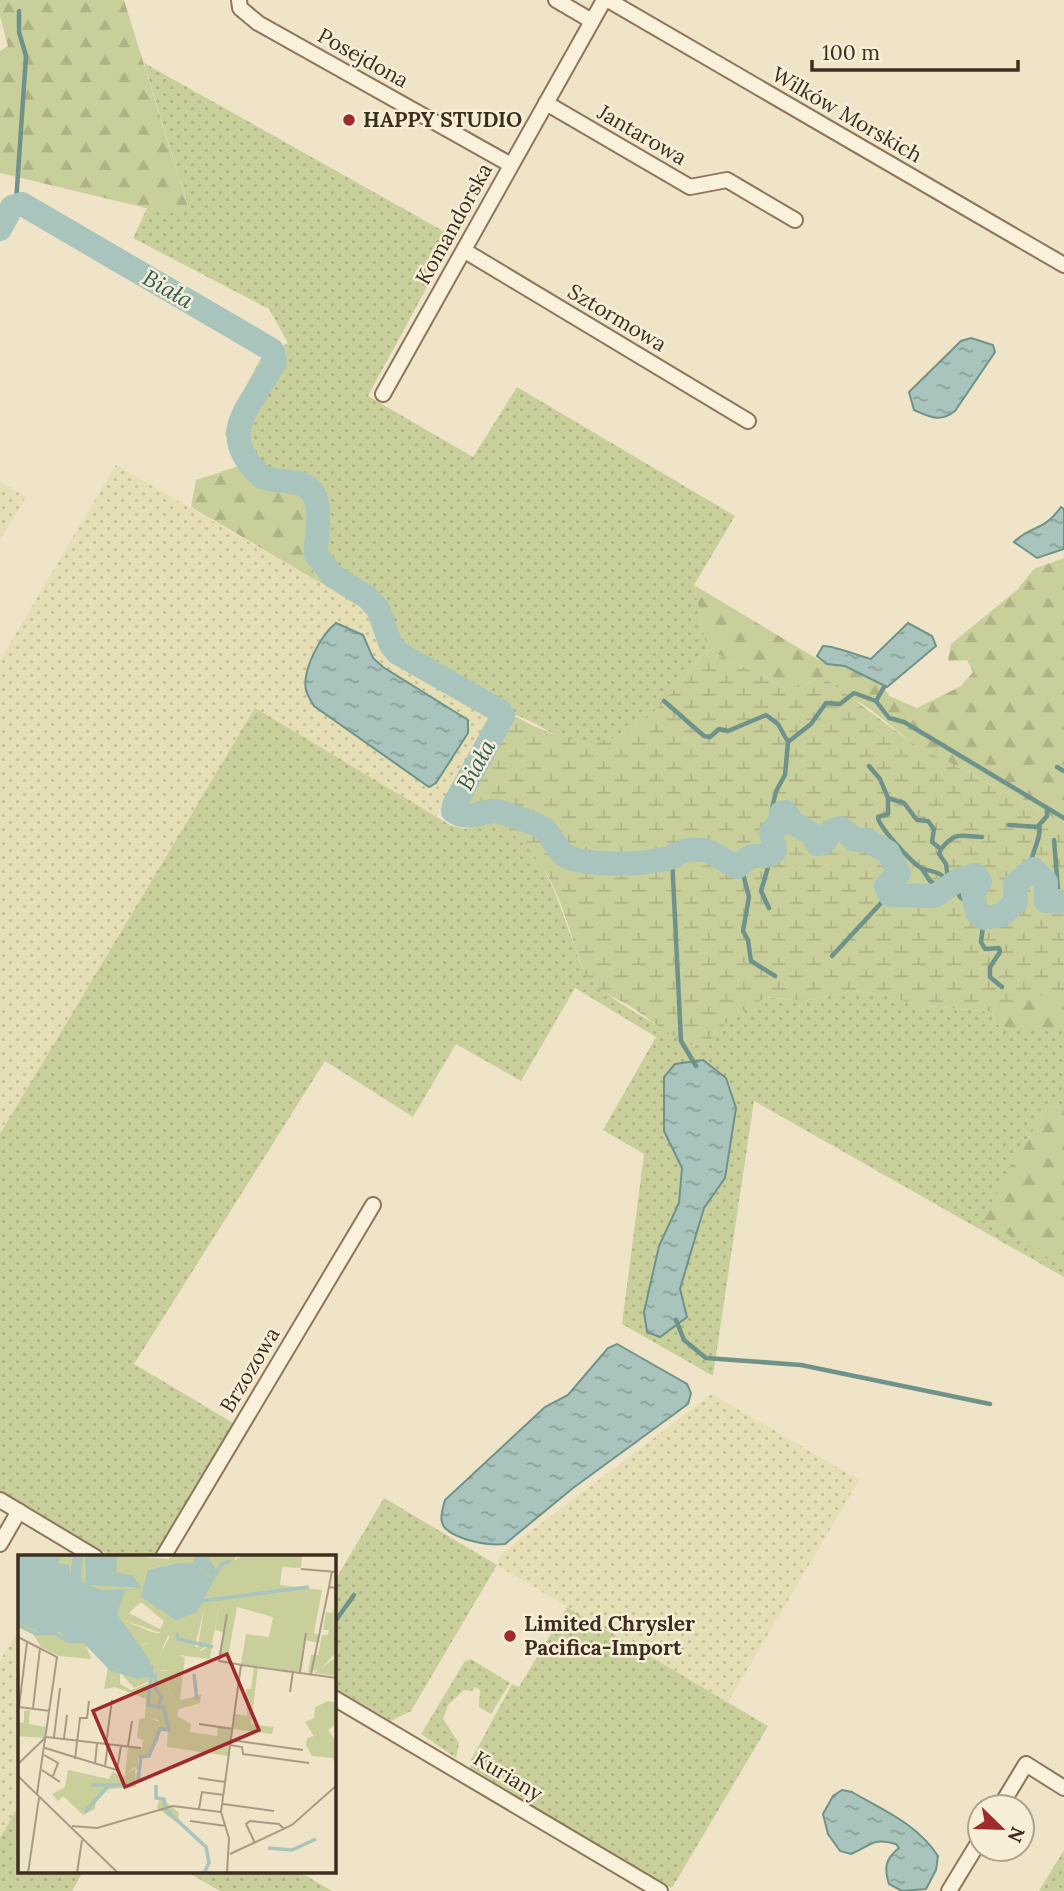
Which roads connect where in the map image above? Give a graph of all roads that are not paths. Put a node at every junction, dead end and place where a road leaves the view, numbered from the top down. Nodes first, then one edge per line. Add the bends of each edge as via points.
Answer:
1 (239, 0) edge
2 (556, 0) edge
3 (606, 0) edge
4 (592, 21) junction
5 (546, 103) junction
6 (510, 165) junction
7 (794, 220) dead end
8 (465, 251) junction
9 (1064, 265) edge
10 (383, 394) dead end
11 (748, 421) dead end
12 (373, 1205) dead end
13 (0, 1500) edge
14 (19, 1511) junction
15 (0, 1544) edge
16 (92, 1555) edge
17 (164, 1555) edge
18 (336, 1699) edge
19 (1064, 1788) edge
20 (1008, 1793) edge
21 (966, 1863) edge
22 (660, 1891) edge
23 (949, 1891) edge

1 - 6 street, Posejdona via 240,8 258,23
2 - 4 street
3 - 4 street, Komandorska
3 - 9 street, Wilków Morskich
4 - 5 street, Komandorska
5 - 6 street, Komandorska
5 - 7 street, Jantarowa via 690,187 727,180
6 - 8 street, Komandorska
8 - 10 street, Komandorska
8 - 11 street, Sztormowa
12 - 17 street, Brzozowa
13 - 14 street
14 - 15 street
14 - 16 street
18 - 22 street, Kuriany
19 - 20 street via 1026,1764
21 - 23 street

